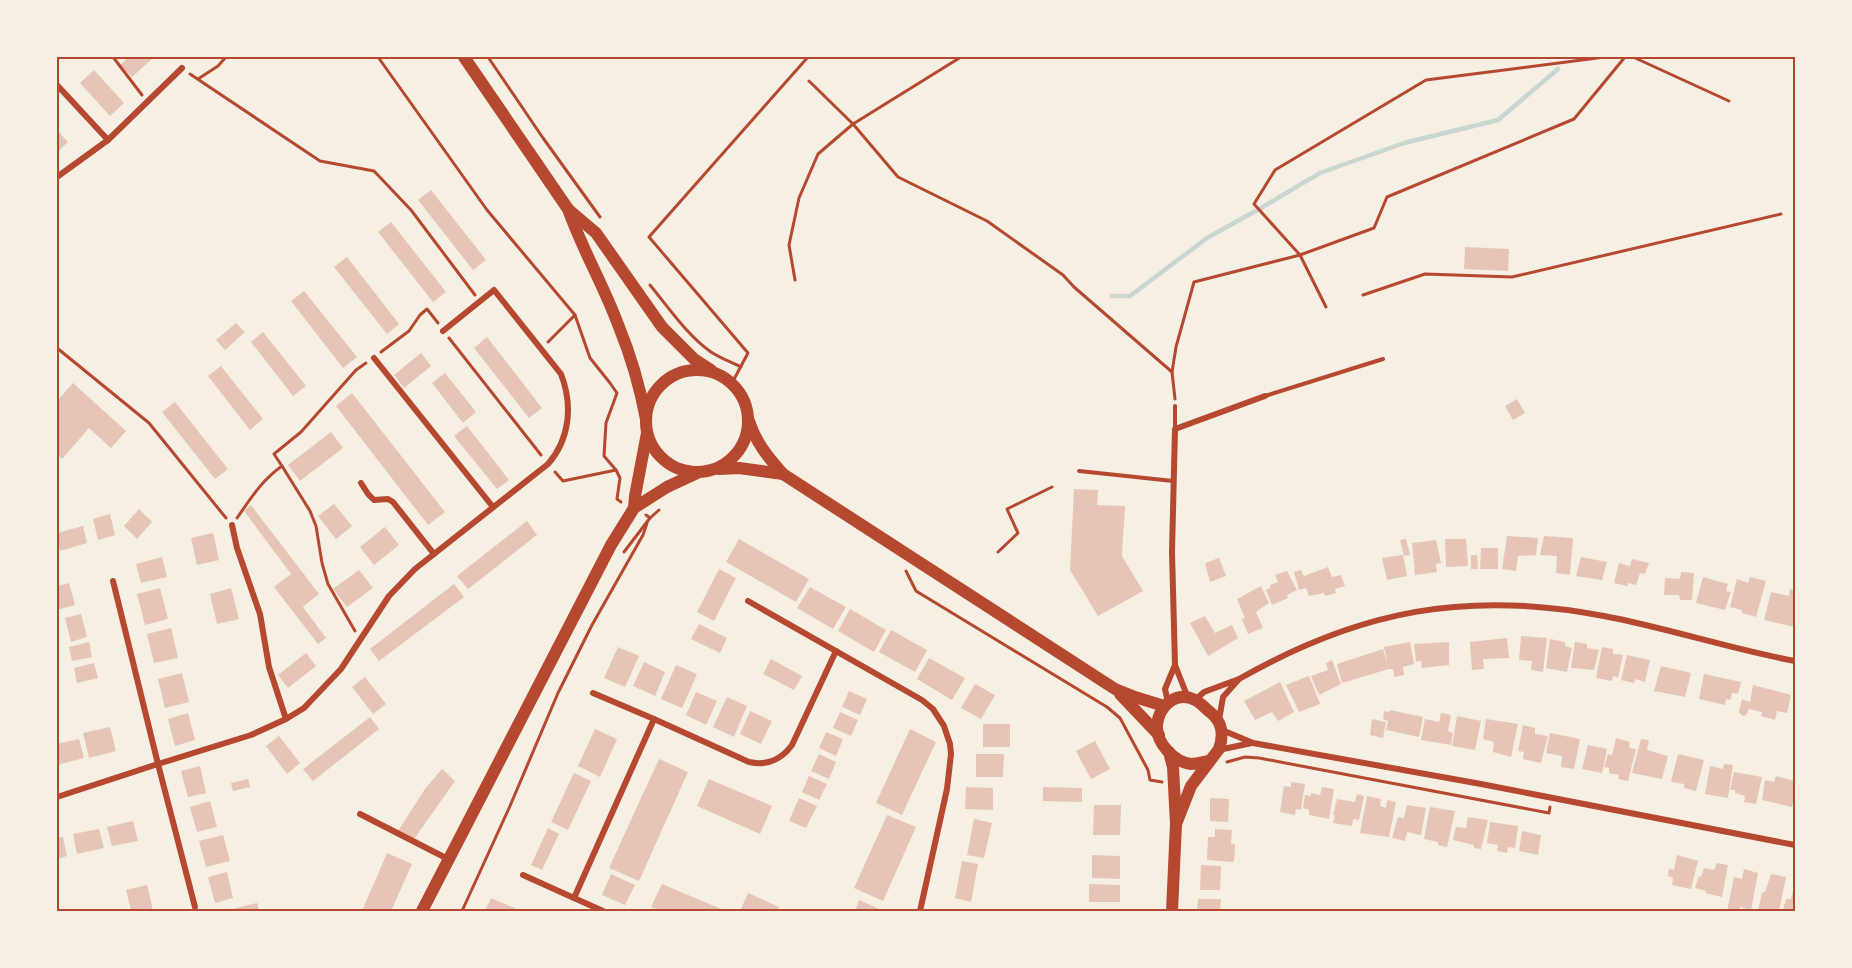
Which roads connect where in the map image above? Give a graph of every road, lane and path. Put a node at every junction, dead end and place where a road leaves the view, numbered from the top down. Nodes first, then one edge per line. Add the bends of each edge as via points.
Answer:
1 (113, 57) edge
2 (226, 57) edge
3 (378, 57) edge
4 (464, 57) edge
5 (488, 57) edge
6 (808, 57) edge
7 (961, 57) edge
8 (1605, 57) edge
9 (1625, 57) edge
10 (1633, 57) edge
11 (182, 69) joint
12 (198, 79) junction
13 (809, 81) dead end
14 (57, 85) edge
15 (147, 101) junction
16 (1729, 101) dead end
17 (853, 124) junction
18 (108, 140) junction
19 (57, 177) edge
20 (568, 209) junction
21 (1781, 214) dead end
22 (602, 220) dead end
23 (1300, 255) junction
24 (795, 280) dead end
25 (650, 284) dead end
26 (468, 285) dead end
27 (1363, 295) dead end
28 (1326, 307) dead end
29 (575, 315) junction
30 (443, 331) junction
31 (57, 348) edge
32 (541, 348) junction
33 (374, 358) junction
34 (1383, 359) dead end
35 (741, 367) junction
36 (714, 372) junction
37 (1172, 372) junction
38 (732, 383) junction
39 (1265, 396) joint
40 (1175, 406) joint
41 (749, 421) junction
42 (646, 426) junction
43 (1175, 429) junction
44 (548, 464) junction
45 (282, 466) junction
46 (616, 470) dead end
47 (715, 470) junction
48 (1079, 471) dead end
49 (697, 473) junction
50 (783, 474) junction
51 (1174, 481) junction
52 (360, 483) dead end
53 (1052, 487) dead end
54 (493, 507) junction
55 (634, 508) junction
56 (650, 518) dead end
57 (232, 525) junction
58 (999, 552) dead end
59 (434, 554) junction
60 (113, 581) dead end
61 (748, 601) dead end
62 (359, 639) junction
63 (836, 651) junction
64 (1795, 661) edge
65 (1175, 665) junction
66 (1239, 679) junction
67 (1115, 688) junction
68 (593, 693) dead end
69 (1191, 699) junction
70 (1166, 704) junction
71 (286, 719) junction
72 (654, 719) junction
73 (1220, 726) junction
74 (1158, 735) junction
75 (1253, 743) junction
76 (1169, 752) junction
77 (1211, 758) junction
78 (158, 764) junction
79 (57, 797) edge
80 (360, 814) dead end
81 (1176, 824) junction
82 (1795, 845) edge
83 (448, 859) junction
84 (523, 874) dead end
85 (574, 898) junction
86 (195, 907) dead end
87 (422, 911) edge
88 (462, 911) edge
89 (603, 911) edge
90 (920, 911) edge
91 (1172, 911) edge

1 - 15 path
2 - 12 path
3 - 29 path via 487,210
4 - 20 main road
5 - 22 path
6 - 35 path via 649,237 748,353
7 - 17 path
8 - 23 path via 1426,80 1275,170 1254,204
9 - 23 path via 1574,119 1387,197 1374,228
10 - 16 path
11 - 12 path
11 - 15 street
12 - 26 path via 320,161 374,171 411,210
13 - 17 path
14 - 18 street
15 - 18 street
17 - 24 path via 818,154 799,198 789,245
17 - 37 path via 898,177 987,221 1063,275
18 - 19 street
20 - 36 main road via 596,233 662,327 694,359
20 - 42 main road via 622,334
21 - 27 path via 1512,277 1425,274
23 - 28 path
23 - 37 path via 1194,282
25 - 35 path via 701,344
29 - 32 path
29 - 46 path via 590,358 616,393 606,423 604,456
30 - 32 street via 494,290
30 - 33 path via 427,309 409,331
30 - 44 path
31 - 57 path via 149,423
32 - 44 street via 561,374 567,401 566,429 558,453
33 - 45 path via 356,370 301,432 274,454
33 - 54 street
34 - 39 lane
35 - 38 path
36 - 38 main road
36 - 42 main road via 695,370 668,379 654,392
37 - 40 path
38 - 41 main road via 746,404
39 - 43 street
40 - 43 lane
41 - 47 main road via 740,450
41 - 50 main road via 765,453
42 - 49 main road via 655,450 669,464
42 - 55 main road
43 - 51 street
44 - 54 street
45 - 57 path via 259,486
45 - 62 path via 309,510 328,584
47 - 49 main road
47 - 50 main road via 739,468
48 - 51 lane
49 - 55 main road
50 - 67 main road
51 - 65 street
52 - 59 street via 374,500 393,502
53 - 58 path via 1006,509 1018,533
54 - 59 street
55 - 83 main road
56 - 88 path via 558,693
57 - 71 street via 260,614 269,667
59 - 62 street via 389,596
60 - 78 street
61 - 63 street
62 - 71 street via 341,669 304,708
63 - 72 street via 792,745 772,762 749,762
63 - 90 street via 928,705 941,720 949,739 947,789
64 - 66 street via 1588,613 1483,604 1416,611 1355,626
65 - 69 street
65 - 70 street via 1165,689
66 - 69 street
66 - 73 street via 1223,697
67 - 70 main road
67 - 74 main road
68 - 72 street
69 - 70 main road via 1178,697
69 - 73 main road via 1214,715
70 - 74 main road
71 - 78 street via 251,735
72 - 85 street
73 - 75 street
73 - 77 main road via 1221,742
74 - 76 main road
75 - 77 street via 1223,749
75 - 82 street
76 - 77 main road via 1194,764
76 - 81 main road
77 - 81 main road via 1191,786
78 - 79 street
78 - 86 street
80 - 83 street
81 - 91 main road
83 - 87 main road
84 - 85 street
85 - 89 street

